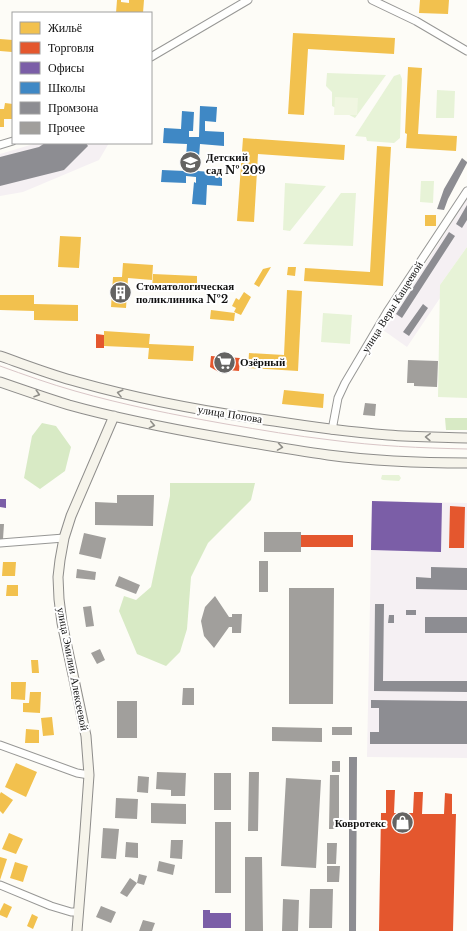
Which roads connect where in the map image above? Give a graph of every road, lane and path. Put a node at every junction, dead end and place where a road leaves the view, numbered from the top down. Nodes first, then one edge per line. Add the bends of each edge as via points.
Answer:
1 (248, 0) edge
2 (372, 0) edge
3 (467, 51) edge
4 (152, 56) edge
5 (12, 141) edge
6 (0, 145) edge
7 (467, 191) edge
8 (0, 356) edge
9 (0, 382) edge
10 (114, 416) junction
11 (332, 430) junction
12 (467, 438) edge
13 (467, 463) edge
14 (64, 538) junction
15 (0, 543) edge
16 (0, 745) edge
17 (89, 775) junction
18 (0, 885) edge
19 (78, 912) junction
20 (77, 931) edge

1 - 4 street
2 - 3 street via 416,21
5 - 6 street
7 - 11 street, улица Веры Кащеевой via 387,312 345,383 338,398
11 -> 8 main road, улица Попова via 240,416 120,393 77,382
9 -> 10 main road via 70,405
10 -> 13 main road via 190,432 328,455
10 - 14 main road, улица Эмилии Алексеевой
12 -> 11 main road, улица Попова
14 - 15 street
14 - 17 main road, улица Эмилии Алексеевой via 58,577 59,599 86,736
16 - 17 street via 76,773
17 - 19 main road, улица Эмилии Алексеевой
18 - 19 street via 52,906
19 - 20 main road, улица Эмилии Алексеевой

